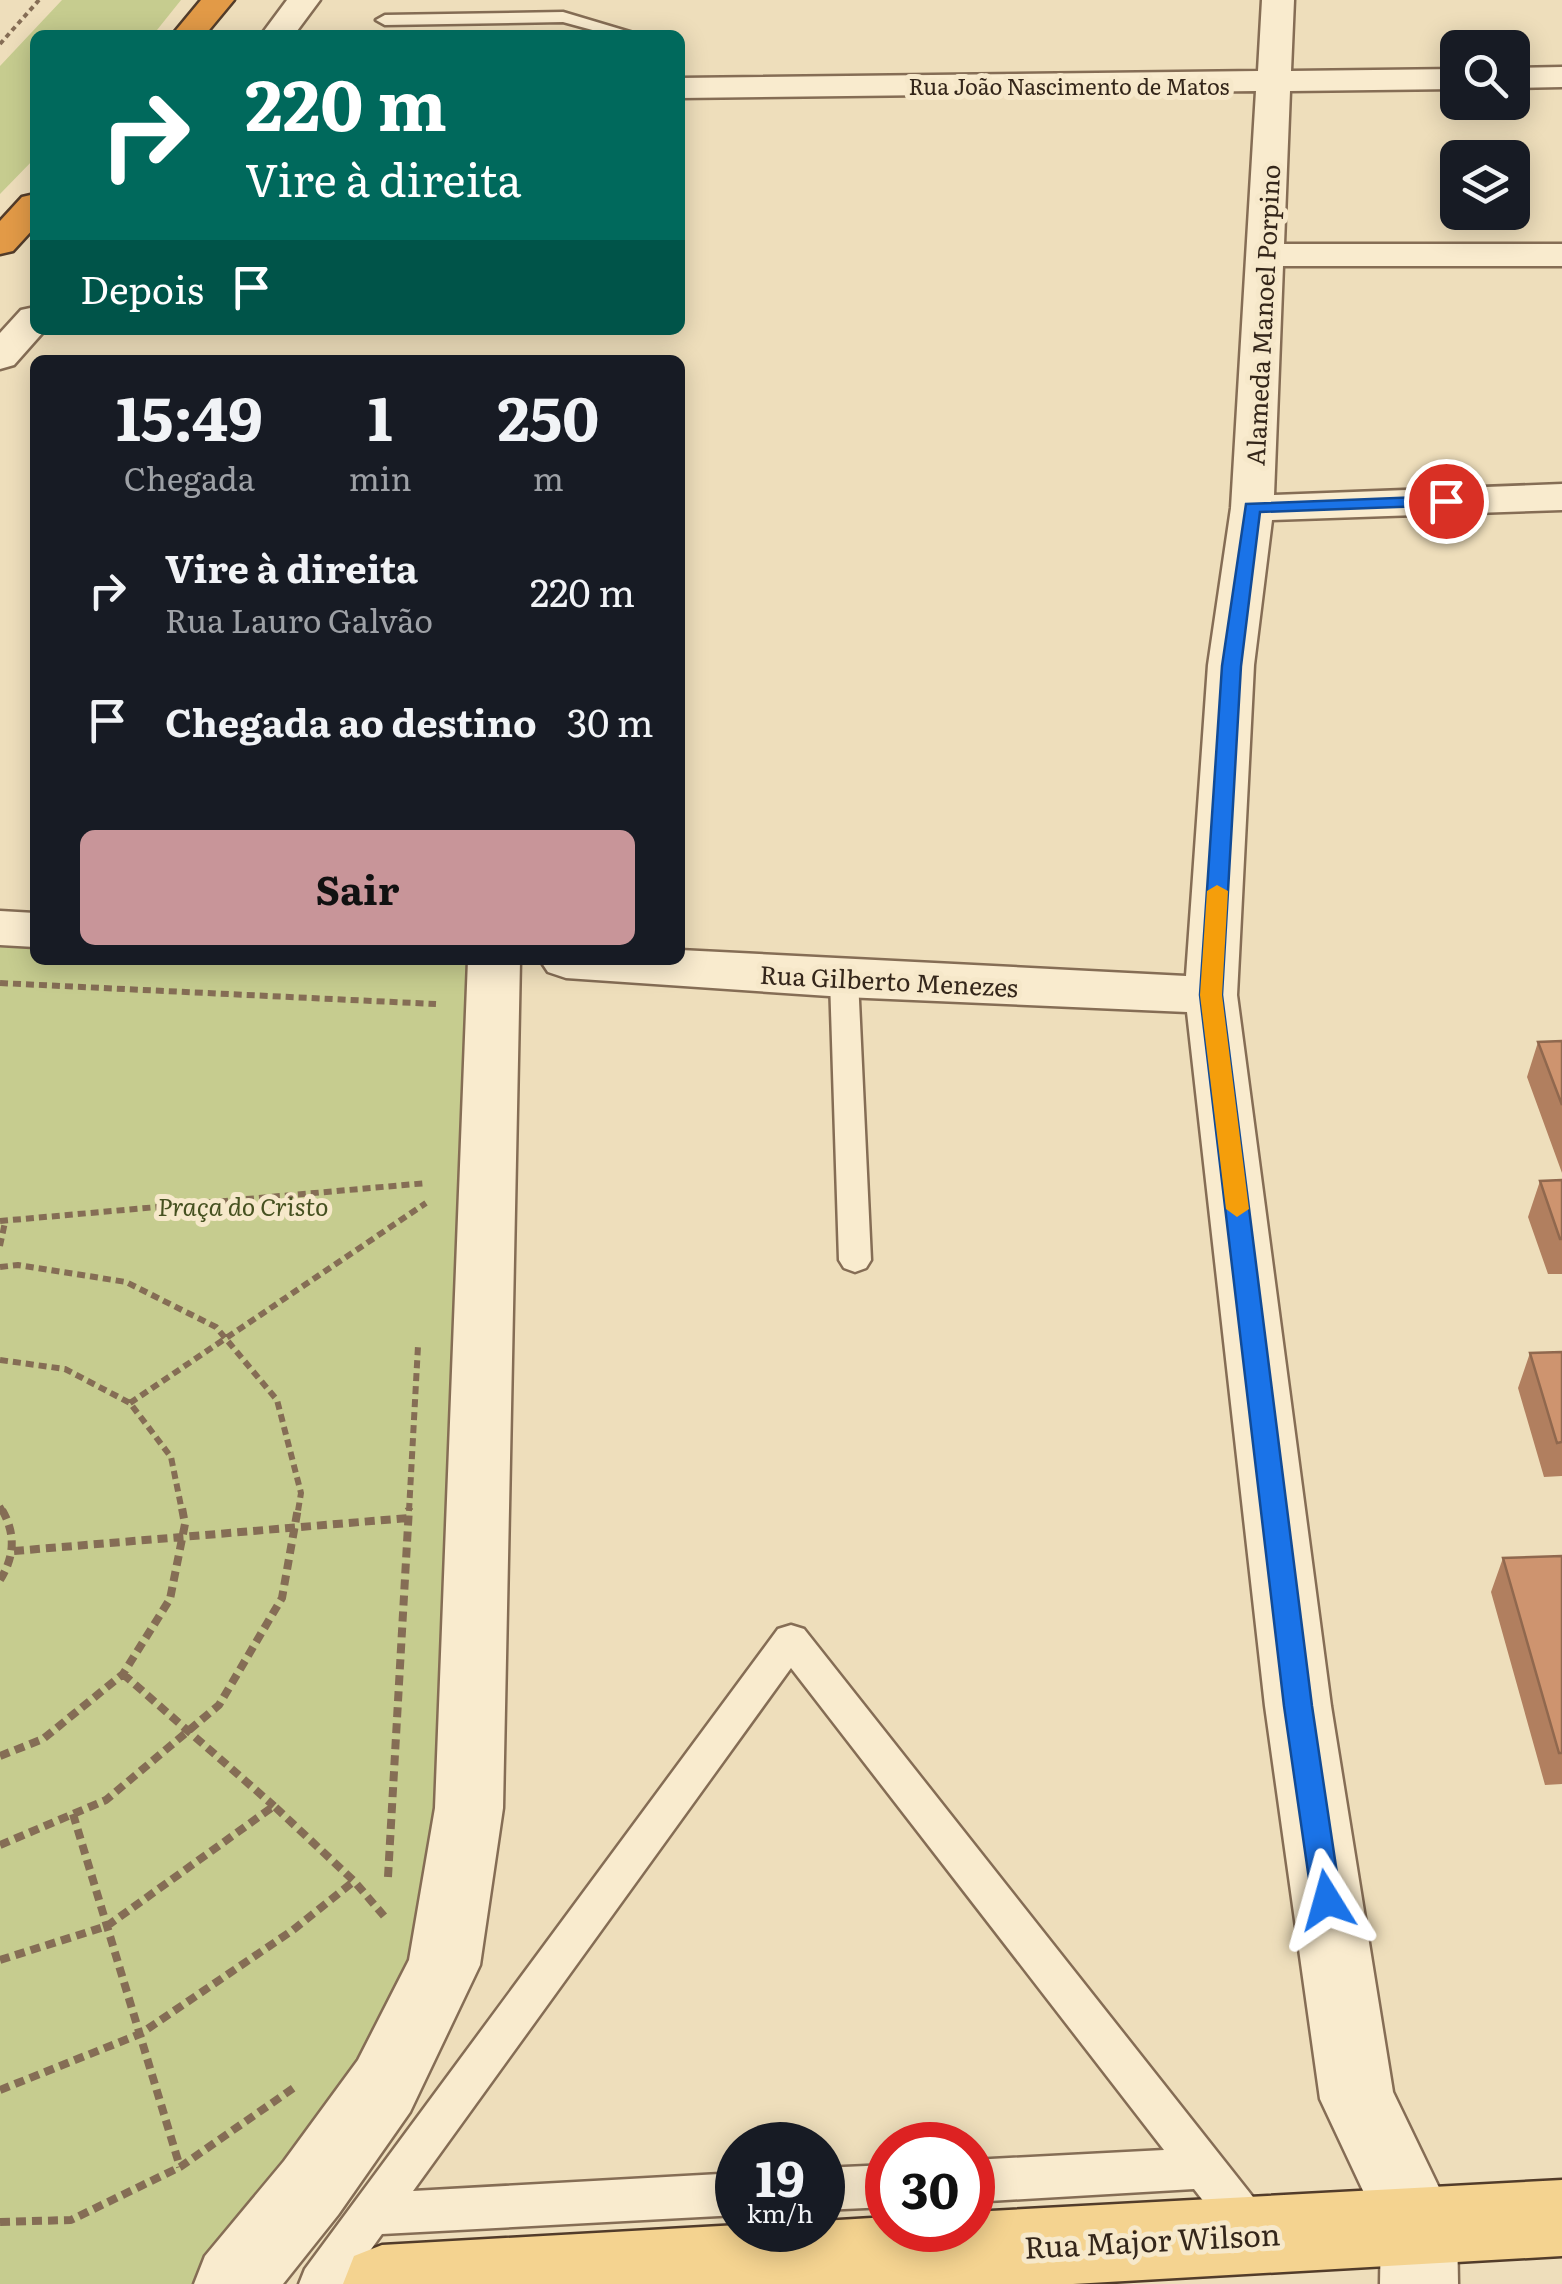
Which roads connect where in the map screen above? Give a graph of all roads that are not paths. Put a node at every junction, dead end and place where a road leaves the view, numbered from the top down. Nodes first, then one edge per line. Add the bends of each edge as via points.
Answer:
1 (218, 0) edge
2 (304, 0) edge
3 (1278, 0) edge
4 (385, 20) dead end
5 (192, 30) edge
6 (281, 30) edge
7 (612, 30) edge
8 (1562, 77) edge
9 (1530, 78) edge
10 (1440, 79) edge
11 (1274, 83) junction
12 (685, 88) edge
13 (30, 210) edge
14 (0, 243) edge
15 (1265, 255) junction
16 (1562, 255) edge
17 (30, 324) edge
18 (0, 357) edge
19 (1562, 497) edge
20 (1252, 508) junction
21 (0, 928) edge
22 (30, 930) edge
23 (494, 965) edge
24 (639, 965) edge
25 (844, 979) junction
26 (1211, 995) junction
27 (855, 1260) dead end
28 (1205, 2168) junction
29 (995, 2180) edge
30 (715, 2198) edge
31 (1562, 2218) edge
32 (1255, 2233) junction
33 (377, 2249) edge
34 (1419, 2254) edge
35 (233, 2284) edge
36 (320, 2284) edge

1 - 5 highway
2 - 6 street
3 - 11 street, Alameda Manoel Porpino
4 - 7 lane via 562,17
8 - 9 street
10 - 11 street, Rua João Nascimento de Matos
11 - 12 street, Rua João Nascimento de Matos
11 - 15 street, Alameda Manoel Porpino
13 - 14 highway
15 - 16 street
15 - 20 street, Alameda Manoel Porpino
17 - 18 street
19 - 20 street
20 - 26 street, Alameda Manoel Porpino via 1231,666
21 - 22 street
23 - 35 street via 469,1808 444,1966 384,2086
24 - 25 street, Rua Gilberto Menezes
25 - 26 street, Rua Gilberto Menezes
25 - 27 lane
26 - 34 street, Alameda Manoel Porpino via 1298,1706 1357,2099
28 - 29 lane
28 - 32 lane
28 - 33 lane via 791,1640
30 - 33 lane
31 - 34 main road, Rua Major Wilson
32 - 33 main road, Rua Major Wilson
32 - 34 main road, Rua Major Wilson
33 - 36 lane

